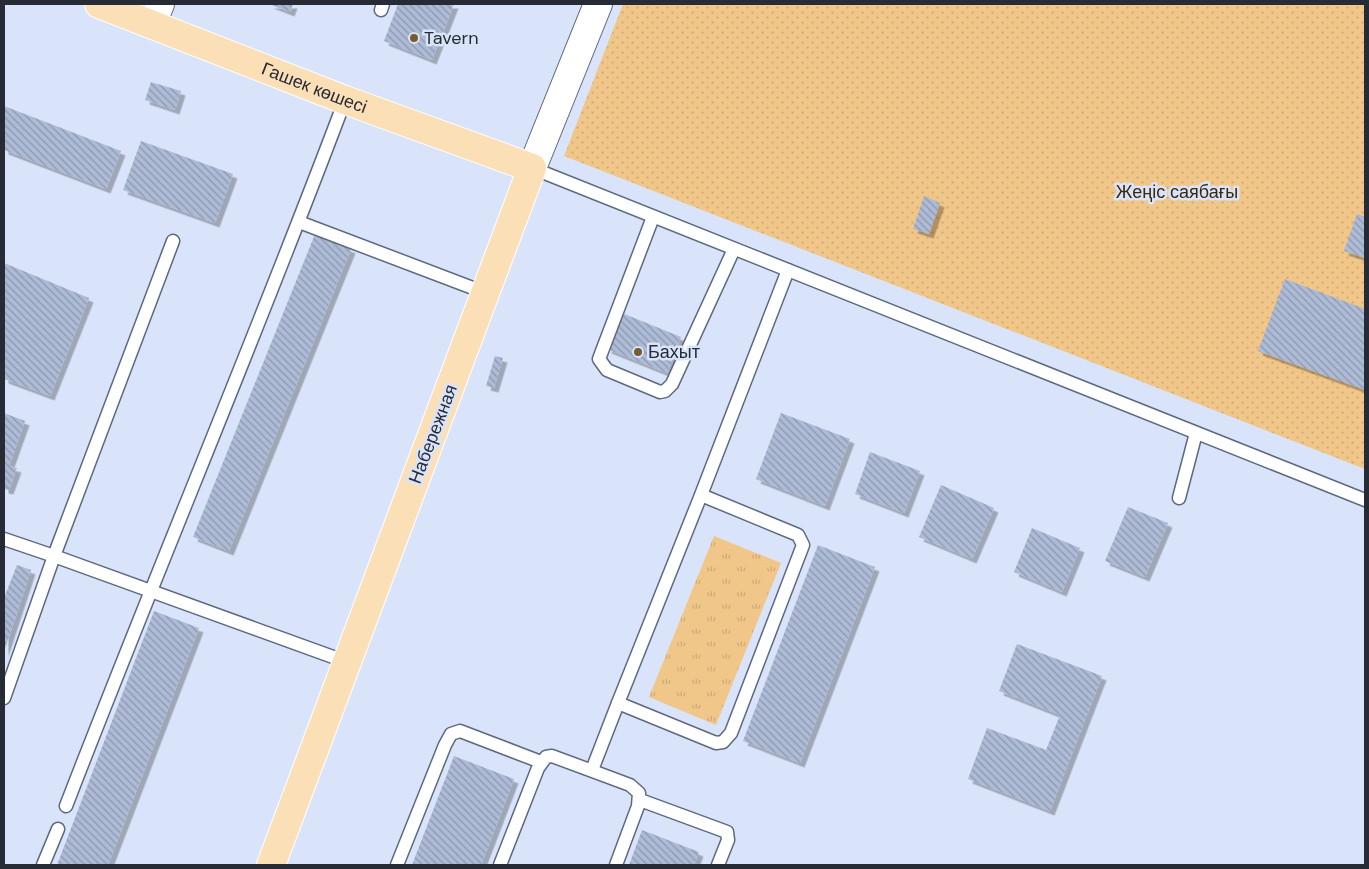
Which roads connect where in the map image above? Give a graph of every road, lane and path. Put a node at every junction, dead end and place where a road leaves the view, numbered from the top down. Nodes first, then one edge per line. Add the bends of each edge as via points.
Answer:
1 (99, 4) edge
2 (598, 4) edge
3 (156, 14) edge
4 (345, 100) junction
5 (532, 168) junction
6 (653, 216) junction
7 (299, 222) junction
8 (173, 241) dead end
9 (734, 249) junction
10 (788, 270) junction
11 (486, 294) junction
12 (1196, 433) junction
13 (701, 495) junction
14 (1179, 498) dead end
15 (1365, 500) edge
16 (4, 539) edge
17 (54, 556) junction
18 (149, 592) junction
19 (347, 662) junction
20 (4, 698) edge
21 (618, 703) junction
22 (541, 762) junction
23 (592, 770) junction
24 (640, 800) junction
25 (66, 806) dead end
26 (58, 829) dead end
27 (43, 865) edge
28 (271, 865) edge
29 (397, 865) edge
30 (500, 865) edge
31 (616, 865) edge
32 (718, 865) edge

1 - 3 main road, Гашек көшесі
2 - 5 street, Набережная
3 - 4 main road, Гашек көшесі
4 - 5 main road, Гашек көшесі
4 - 7 lane
5 - 6 lane
5 - 11 main road, Набережная
6 - 9 lane
6 - 9 lane via 599,359 607,370 655,390 665,391 672,384
7 - 11 lane
7 - 18 lane
8 - 17 lane
9 - 10 lane
10 - 12 lane
10 - 13 lane
11 - 19 main road, Набережная
12 - 14 lane
12 - 15 lane
13 - 21 lane
13 - 21 lane via 798,535 803,542 731,733 716,743
16 - 17 lane
17 - 18 lane
17 - 20 lane
18 - 19 lane
18 - 25 lane
19 - 28 main road, Набережная
21 - 23 lane
22 - 23 lane via 552,756
22 - 29 lane via 460,731 451,734
22 - 30 lane
23 - 24 lane via 636,788
24 - 31 lane
24 - 32 lane via 727,832 728,840
26 - 27 lane

